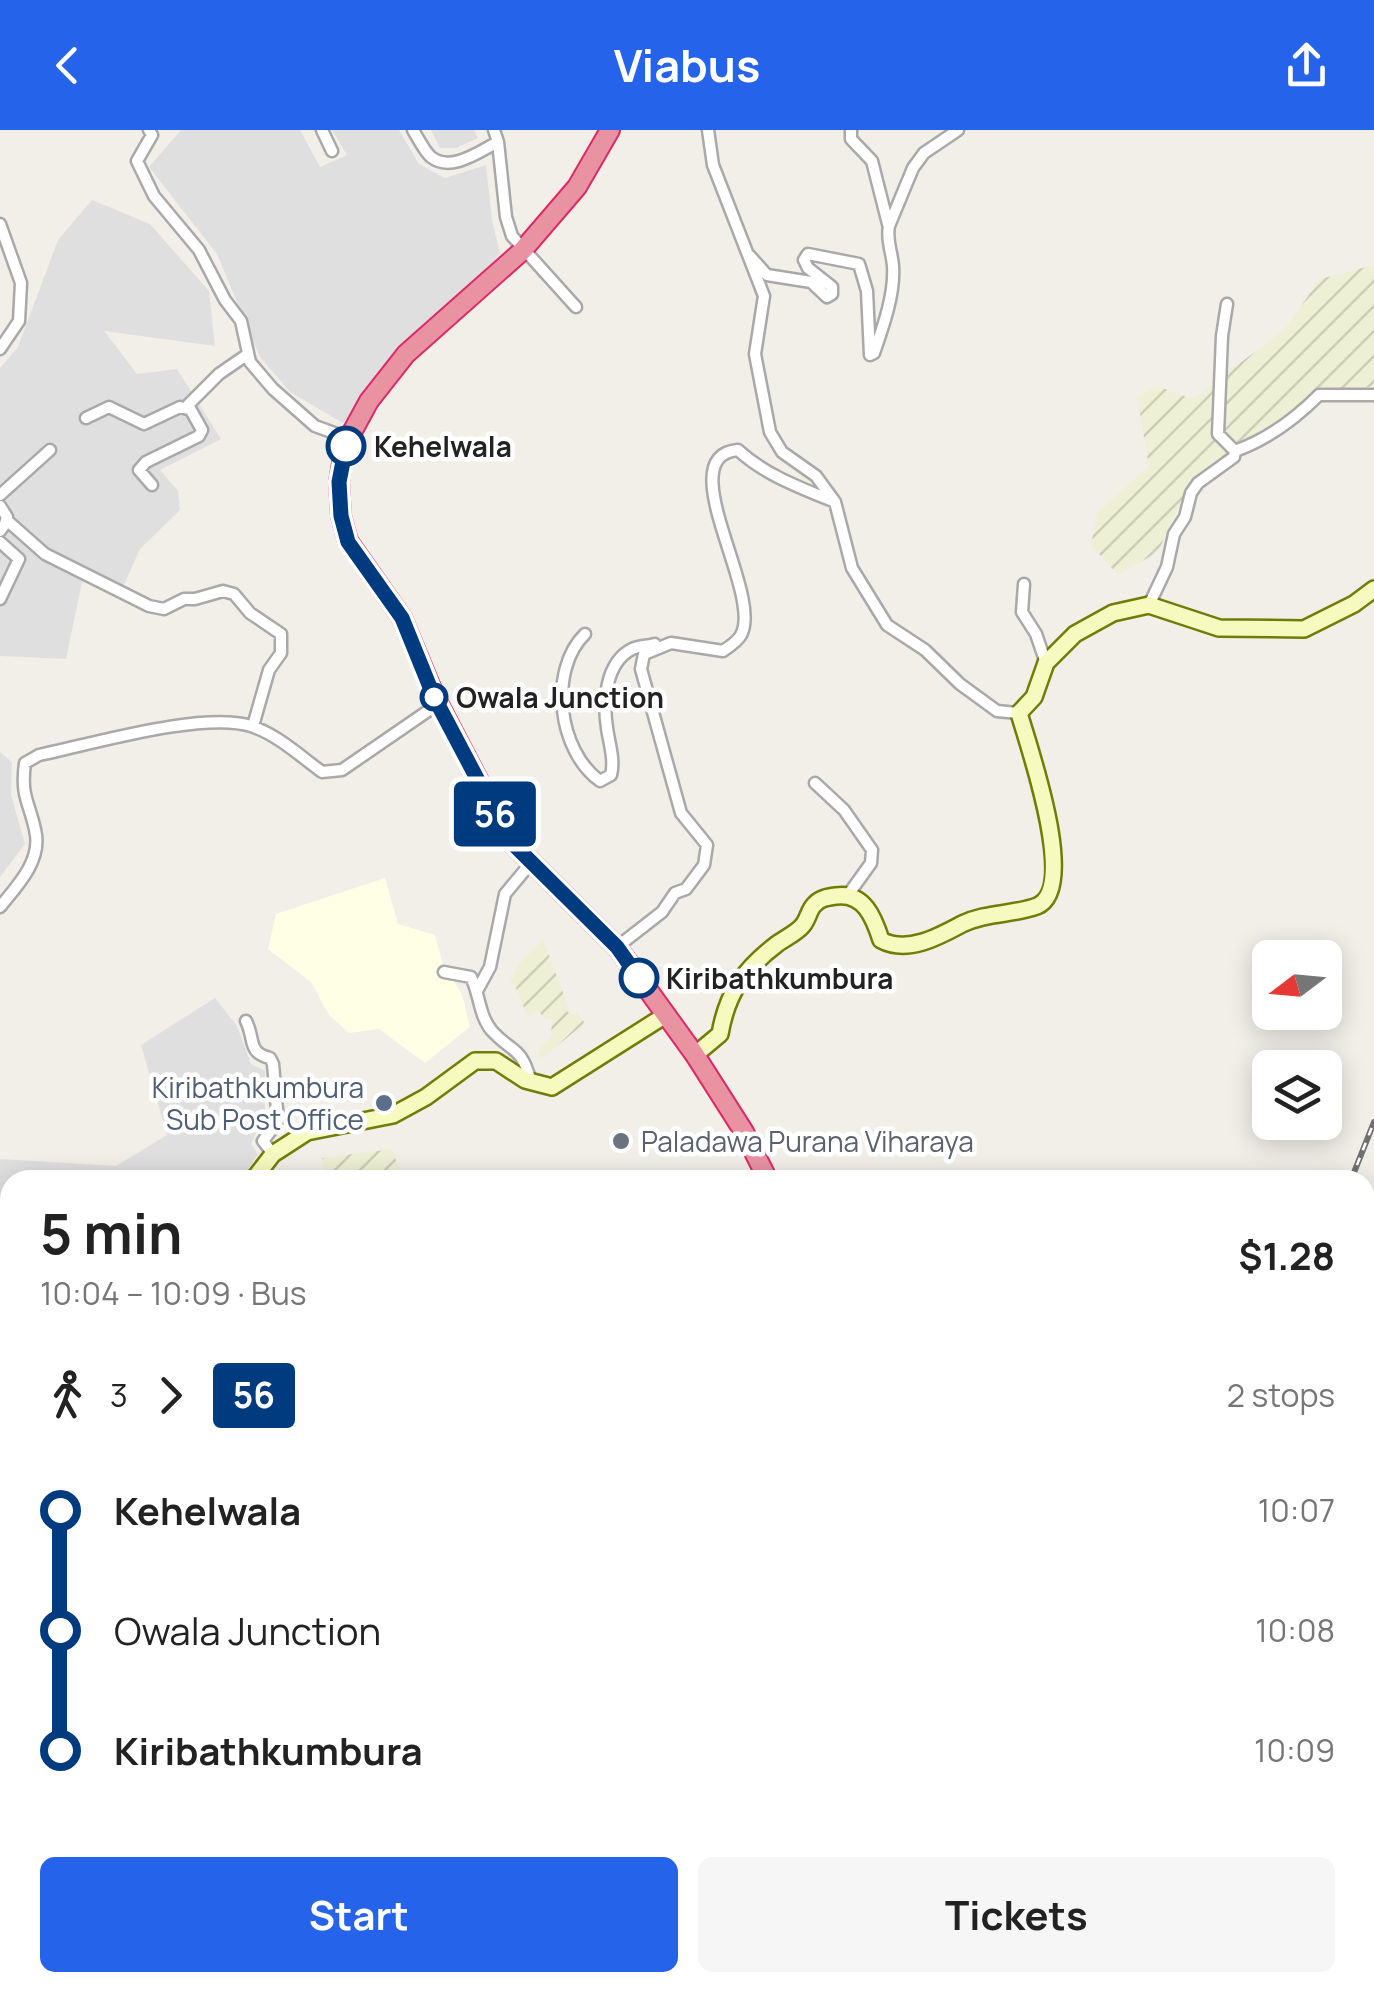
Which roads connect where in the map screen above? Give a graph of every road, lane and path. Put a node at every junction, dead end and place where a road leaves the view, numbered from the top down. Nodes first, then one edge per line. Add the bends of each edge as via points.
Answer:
1 (149, 130) edge
2 (322, 130) edge
3 (413, 130) edge
4 (610, 130) edge
5 (708, 130) edge
6 (851, 130) edge
7 (958, 130) edge
8 (496, 136) edge
9 (332, 150) dead end
10 (0, 224) edge
11 (889, 226) junction
12 (522, 250) junction
13 (745, 251) junction
14 (1228, 304) dead end
15 (576, 307) dead end
16 (0, 349) edge
17 (248, 354) junction
18 (1374, 395) edge
19 (188, 409) junction
20 (86, 418) dead end
21 (348, 438) junction
22 (50, 450) dead end
23 (1236, 451) junction
24 (152, 485) dead end
25 (0, 495) edge
26 (834, 502) junction
27 (0, 506) edge
28 (2, 527) edge
29 (0, 542) edge
30 (1024, 584) dead end
31 (1374, 589) edge
32 (0, 599) edge
33 (1149, 606) junction
34 (585, 634) dead end
35 (671, 643) junction
36 (1046, 663) junction
37 (438, 704) junction
38 (1020, 713) junction
39 (253, 726) junction
40 (815, 783) dead end
41 (530, 864) junction
42 (848, 895) junction
43 (0, 907) edge
44 (617, 947) junction
45 (444, 972) dead end
46 (479, 986) junction
47 (664, 1016) junction
48 (246, 1021) dead end
49 (695, 1055) junction
50 (524, 1078) junction
51 (272, 1154) junction
52 (260, 1170) edge
53 (763, 1170) edge

1 - 17 street via 136,162 154,196 200,250 241,321
2 - 9 street
3 - 8 street via 431,157 446,163 465,159
4 - 12 highway via 577,187
5 - 13 street via 712,165
6 - 11 street via 872,161
7 - 11 street via 913,168
8 - 12 street via 506,217
10 - 16 street via 21,284 19,321
11 - 13 street via 891,289 870,355 860,264 808,254 808,268 832,287 827,297 812,282 767,274
12 - 15 street
12 - 21 highway via 406,354
13 - 26 street via 764,296 755,354 770,432
14 - 23 street via 1218,434
17 - 19 street
17 - 21 street via 273,389 315,426
18 - 23 street via 1319,395 1256,444
19 - 20 street via 180,406 144,424 109,407
19 - 24 street via 202,430 146,462 139,470
21 - 37 highway via 339,482 348,542 402,618
22 - 25 street
23 - 33 street via 1190,494
26 - 35 street via 738,450 720,458 710,492 742,591 741,636 724,651
26 - 38 street via 852,568 887,625 997,711
27 - 28 street via 7,517
28 - 39 street via 10,523 45,554 150,606 234,594 281,634 281,653 269,670
29 - 32 street via 19,559
30 - 36 street via 1022,612
31 - 33 main road via 1304,628 1219,628
33 - 36 main road via 1113,613 1075,634
34 - 35 street via 566,659 562,698 570,736 600,781 613,766 605,715 614,666 631,650
35 - 44 street via 644,654 641,669 681,813 708,845 704,865 686,889
36 - 38 main road via 1034,697
37 - 39 street via 342,770 322,772
37 - 41 highway via 510,841
38 - 42 main road via 1052,825 1047,898 1038,906 976,917 924,942 893,946 882,940 872,913
39 - 43 street via 218,720 40,755 24,764 22,787 37,839 24,878
40 - 42 street via 872,850
41 - 44 highway
41 - 46 street via 505,894 490,968
42 - 49 main road via 822,898 802,926 759,958 725,1006 720,1034
44 - 47 highway
45 - 46 street via 472,977
46 - 50 street via 481,1012 526,1064
47 - 49 highway
47 - 50 main road via 552,1087
48 - 51 street via 252,1048 273,1064 278,1121 263,1140
49 - 53 highway
50 - 51 main road via 496,1060 475,1061 393,1115 307,1132
51 - 52 main road

